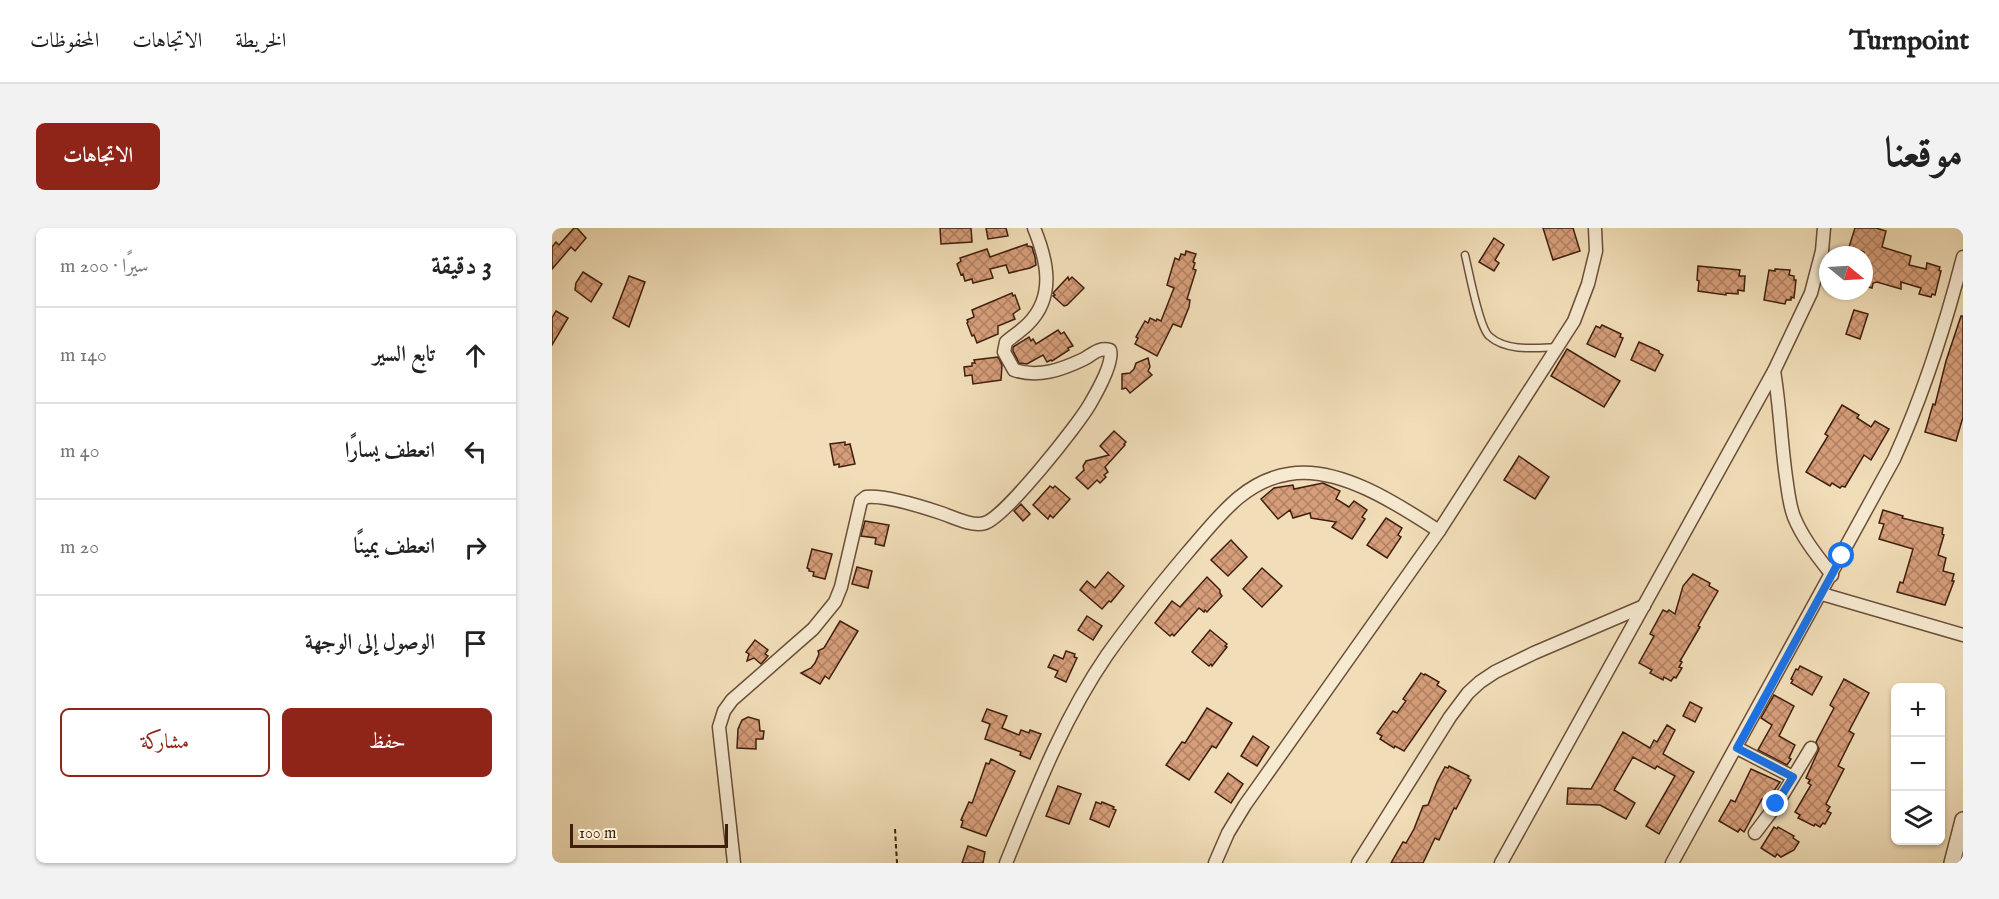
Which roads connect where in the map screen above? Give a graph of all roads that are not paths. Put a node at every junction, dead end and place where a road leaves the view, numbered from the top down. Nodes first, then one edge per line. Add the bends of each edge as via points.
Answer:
1 (1035, 228) edge
2 (1595, 228) edge
3 (1824, 228) edge
4 (1466, 255) dead end
5 (1963, 257) edge
6 (1558, 347) junction
7 (1774, 371) junction
8 (1438, 531) junction
9 (1832, 575) junction
10 (1822, 594) junction
11 (1644, 606) junction
12 (1963, 635) edge
13 (1737, 748) junction
14 (1811, 748) dead end
15 (1793, 777) junction
16 (1963, 820) edge
17 (1755, 834) dead end
18 (734, 863) edge
19 (1006, 863) edge
20 (1215, 863) edge
21 (1358, 863) edge
22 (1501, 863) edge
23 (1672, 863) edge
24 (1952, 863) edge

1 - 18 street via 1047,269 1044,294 1028,324 1006,342 1004,352 1014,370 1042,374 1107,348 1111,356 1099,388 1062,443 1006,508 986,523 878,497 861,501 835,602 813,628 732,699 724,711 719,727
2 - 6 street via 1596,251 1588,284 1574,321
3 - 7 street via 1811,293
4 - 6 lane via 1488,336 1523,348
5 - 9 street via 1914,415
6 - 8 street
7 - 9 street via 1789,500 1810,547
7 - 11 street
8 - 19 street via 1363,488 1329,476 1289,474 1249,489 1227,507 1106,656 1056,746
8 - 20 street via 1245,805
9 - 10 street
10 - 12 street
10 - 13 street
11 - 21 street via 1534,653 1480,682 1450,717
11 - 22 street
13 - 15 street
13 - 23 street
14 - 15 street
15 - 17 street
16 - 24 street

